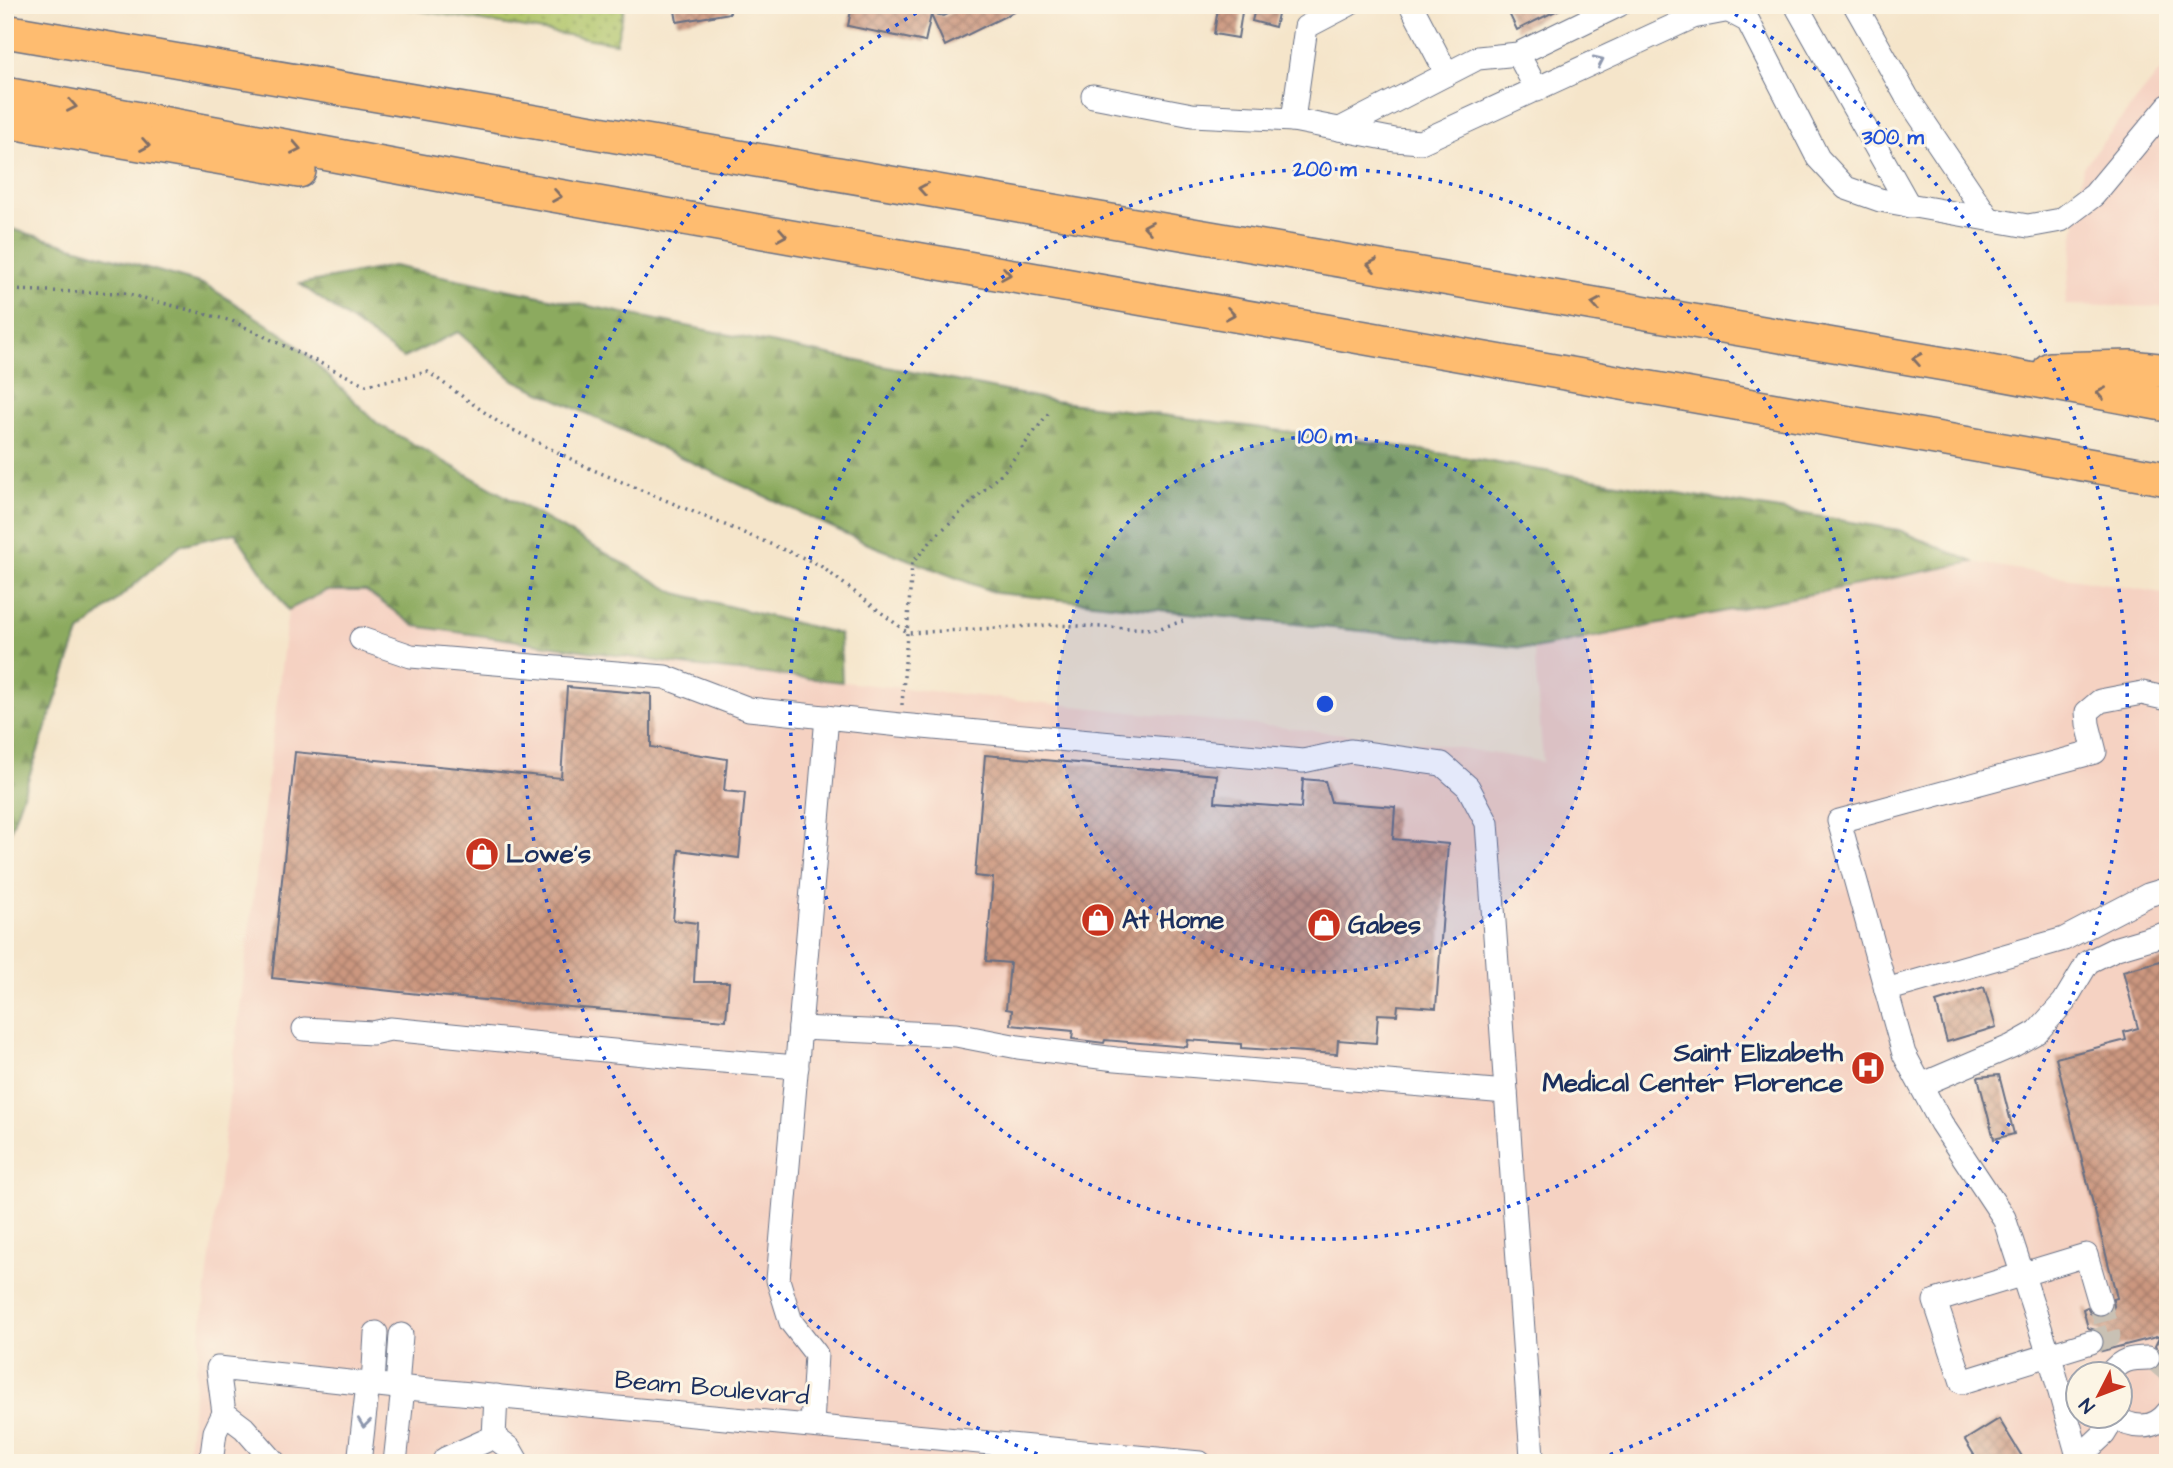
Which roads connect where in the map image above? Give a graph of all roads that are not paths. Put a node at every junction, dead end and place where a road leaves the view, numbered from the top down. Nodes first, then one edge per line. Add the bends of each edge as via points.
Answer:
1 (1348, 5) edge
2 (1411, 5) edge
3 (1619, 5) edge
4 (1796, 5) edge
5 (1855, 5) edge
6 (1727, 7) edge
7 (5, 31) edge
8 (1518, 54) junction
9 (1447, 74) junction
10 (1537, 90) junction
11 (5, 94) edge
12 (1093, 96) dead end
13 (2168, 106) edge
14 (1293, 120) junction
15 (5, 121) edge
16 (1340, 129) junction
17 (490, 184) junction
18 (1909, 205) junction
19 (1989, 219) junction
20 (1985, 371) junction
21 (2168, 371) edge
22 (2168, 405) edge
23 (2168, 478) edge
24 (361, 639) dead end
25 (2168, 699) edge
26 (827, 717) junction
27 (2168, 889) edge
28 (2168, 933) edge
29 (1886, 990) junction
30 (800, 1028) junction
31 (304, 1029) dead end
32 (797, 1067) junction
33 (1921, 1085) junction
34 (1506, 1092) junction
35 (2022, 1274) junction
36 (2099, 1303) tunnel mouth
37 (376, 1333) dead end
38 (401, 1335) dead end
39 (2091, 1342) tunnel mouth
40 (2049, 1356) junction
41 (2148, 1358) tunnel mouth
42 (2126, 1360) edge
43 (370, 1384) junction
44 (400, 1388) junction
45 (496, 1396) junction
46 (2168, 1412) edge
47 (224, 1413) junction
48 (812, 1425) junction
49 (2134, 1426) edge
50 (2106, 1430) edge
51 (494, 1437) junction
52 (1072, 1457) edge
53 (2077, 1461) edge
54 (211, 1463) edge
55 (275, 1463) edge
56 (359, 1463) edge
57 (395, 1463) edge
58 (443, 1463) edge
59 (518, 1463) edge
60 (1200, 1463) edge
61 (1528, 1463) edge

1 - 14 street via 1306,27
2 - 9 street
3 - 8 street
4 - 18 street
5 - 19 street via 1907,97
10 -> 6 street via 1693,18
6 - 18 street via 1748,21 1818,158 1846,188
20 -> 7 highway
8 - 9 street via 1478,58
8 - 10 street
9 - 16 street
10 - 16 street via 1421,142
11 -> 17 highway
12 - 14 street via 1192,115
13 - 19 street via 2094,195 2061,220 2028,226
14 - 16 street
15 -> 17 highway via 386,187
17 -> 23 highway
18 - 19 street
20 - 21 highway via 2130,367
22 -> 20 highway
24 - 26 street via 411,656 665,677 749,709
25 - 29 street via 2142,693 2100,701 2087,712 2095,752 1839,821
26 - 30 street
26 - 34 street via 1303,761 1350,751 1441,764 1468,787 1487,823
27 - 29 street via 2064,939
28 - 33 street via 2088,962 2064,1002 2037,1032
29 - 33 street via 1904,1054
30 - 32 street
30 - 34 street via 957,1035 1116,1059
31 - 32 street via 372,1033 390,1029
32 - 48 street via 778,1280 791,1322 816,1354
33 - 35 street via 2004,1218
34 - 61 street via 1532,1457
35 - 36 street via 2086,1255
35 - 40 street
35 - 40 street via 1935,1301 1962,1382
37 - 43 street
38 - 44 street
39 - 40 street
40 - 53 street
41 - 42 street
43 - 44 street, Beam Boulevard
43 - 47 street, Beam Boulevard via 218,1368
43 -> 56 street
44 - 45 street, Beam Boulevard
44 - 57 street
45 - 48 street, Beam Boulevard
45 - 51 street
46 - 49 street via 2155,1423
47 - 54 street via 215,1432
47 - 55 street
48 - 52 street, Beam Boulevard
50 - 53 street
51 - 58 street
51 - 59 street via 510,1449
52 - 60 street, Beam Boulevard

